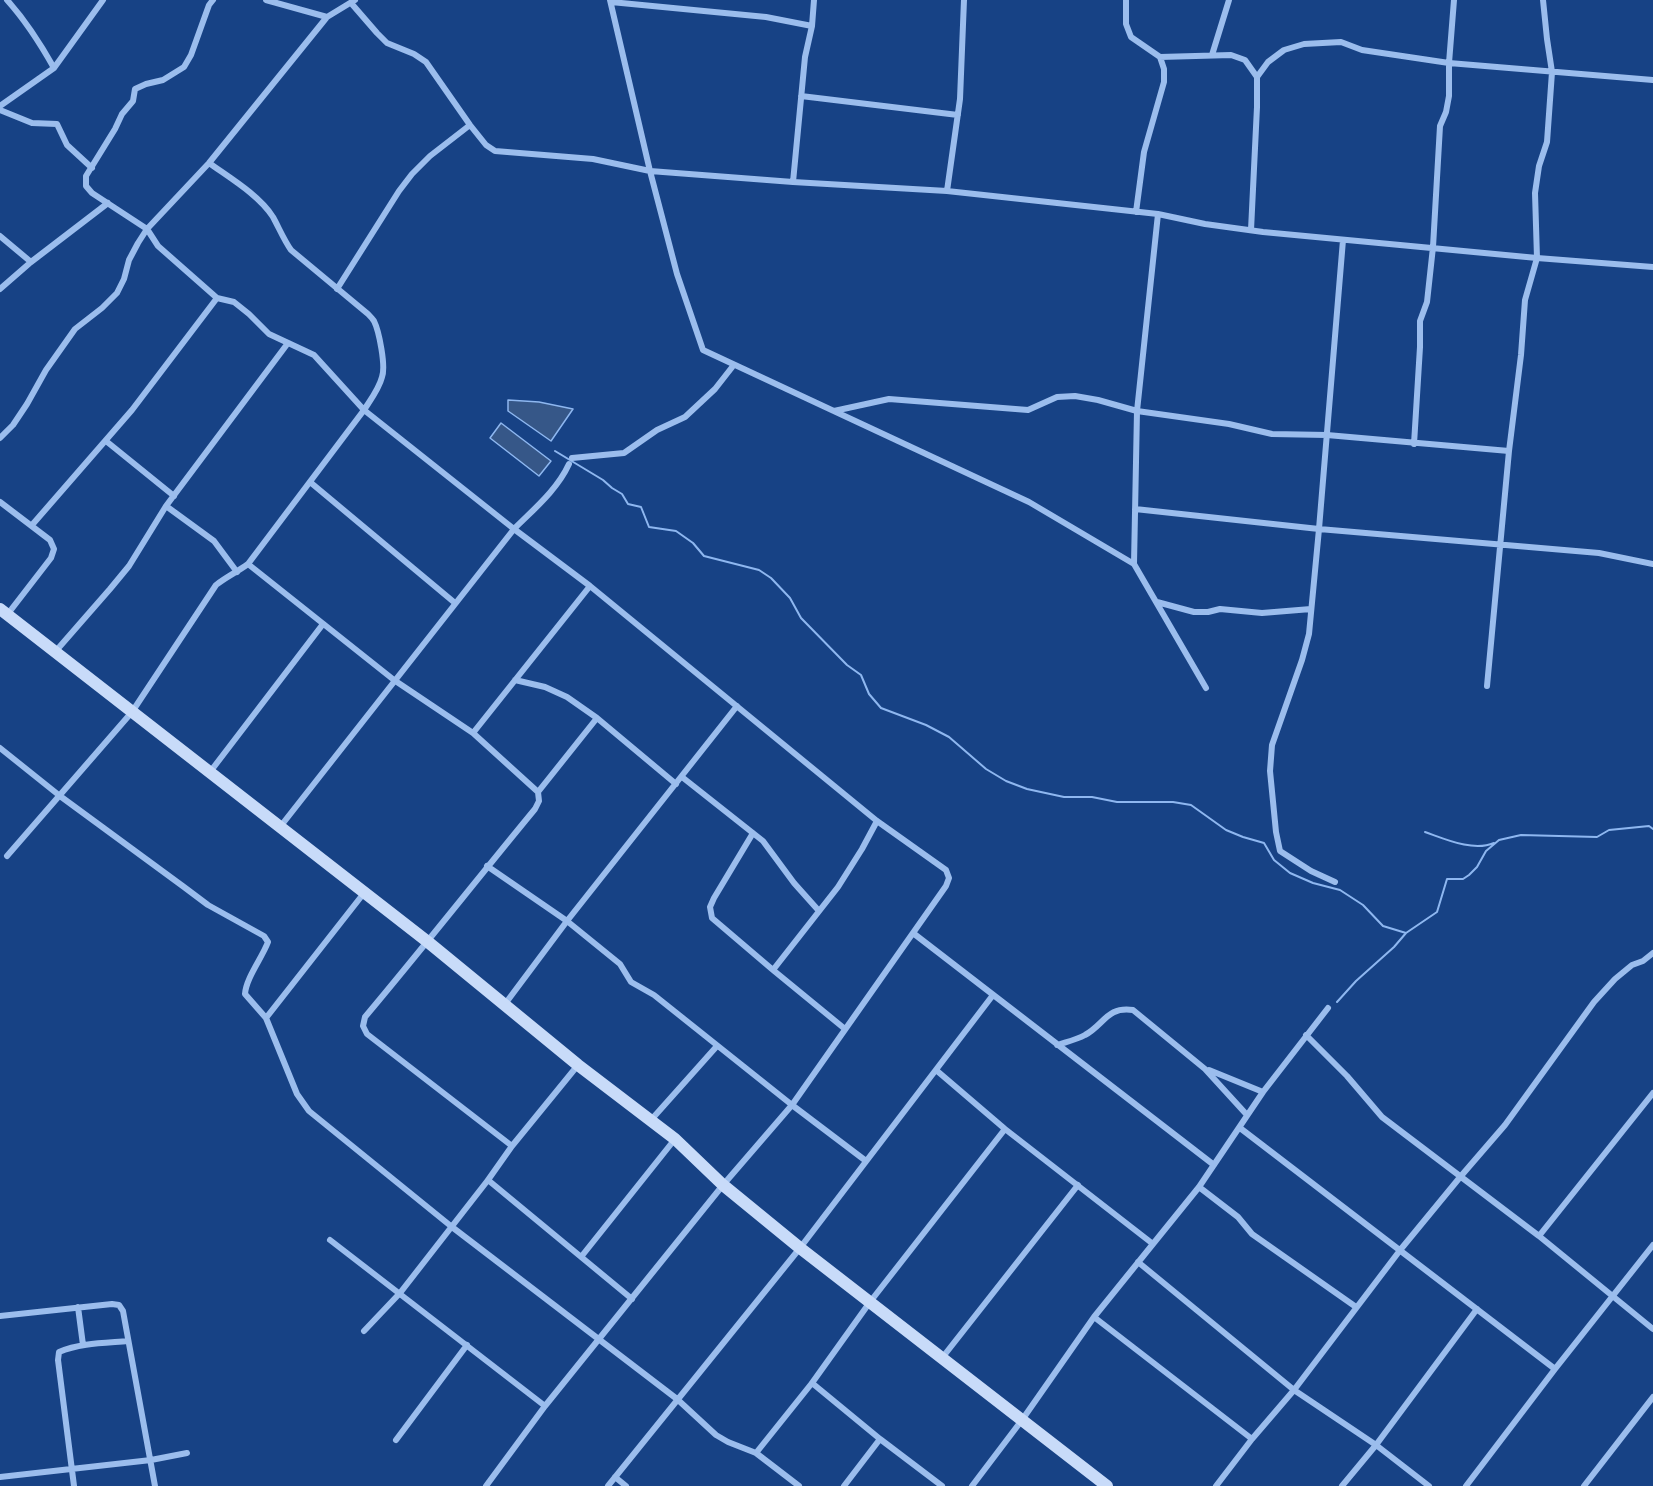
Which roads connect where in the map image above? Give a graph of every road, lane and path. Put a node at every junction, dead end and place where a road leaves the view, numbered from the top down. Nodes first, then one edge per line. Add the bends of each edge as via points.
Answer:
1 (7, 0) edge
2 (103, 0) edge
3 (213, 0) edge
4 (266, 0) edge
5 (668, 0) edge
6 (814, 0) edge
7 (964, 0) edge
8 (1126, 0) edge
9 (1228, 0) edge
10 (1454, 0) edge
11 (1543, 0) edge
12 (353, 1) edge
13 (610, 1) edge
14 (662, 7) junction
15 (327, 17) junction
16 (812, 26) junction
17 (1212, 55) junction
18 (1160, 57) junction
19 (1449, 63) junction
20 (54, 68) junction
21 (1552, 72) junction
22 (1257, 77) junction
23 (1653, 80) edge
24 (801, 96) junction
25 (0, 108) edge
26 (958, 115) junction
27 (470, 125) junction
28 (209, 164) junction
29 (92, 168) junction
30 (650, 171) junction
31 (793, 182) junction
32 (947, 190) junction
33 (108, 203) junction
34 (1136, 212) junction
35 (1158, 214) junction
36 (147, 229) junction
37 (1251, 230) junction
38 (0, 236) edge
39 (1343, 240) junction
40 (1433, 247) junction
41 (1537, 258) junction
42 (31, 262) junction
43 (1653, 267) edge
44 (0, 289) edge
45 (337, 289) junction
46 (217, 298) junction
47 (288, 343) junction
48 (734, 366) junction
49 (364, 410) junction
50 (833, 411) junction
51 (1137, 411) junction
52 (1327, 435) junction
53 (0, 438) edge
54 (106, 441) junction
55 (1414, 444) junction
56 (1509, 451) junction
57 (310, 482) junction
58 (174, 496) junction
59 (0, 502) edge
60 (166, 506) junction
61 (1135, 509) junction
62 (32, 525) junction
63 (514, 529) junction
64 (1320, 529) junction
65 (1501, 544) junction
66 (248, 564) junction
67 (1134, 564) junction
68 (1653, 564) edge
69 (237, 572) junction
70 (590, 586) junction
71 (1157, 602) junction
72 (455, 603) junction
73 (1311, 609) junction
74 (3, 612) edge
75 (323, 624) junction
76 (55, 652) junction
77 (394, 680) junction
78 (514, 680) junction
79 (1487, 686) dead end
80 (1206, 688) dead end
81 (737, 706) junction
82 (132, 712) junction
83 (597, 718) junction
84 (473, 733) junction
85 (0, 748) edge
86 (210, 772) junction
87 (682, 777) junction
88 (676, 784) junction
89 (538, 792) junction
90 (60, 796) junction
91 (878, 821) junction
92 (280, 827) junction
93 (753, 833) junction
94 (7, 856) dead end
95 (487, 867) junction
96 (1335, 882) dead end
97 (364, 893) junction
98 (819, 911) junction
99 (567, 921) junction
100 (913, 933) junction
101 (428, 942) junction
102 (1653, 953) edge
103 (773, 970) junction
104 (993, 995) junction
105 (505, 1004) junction
106 (1328, 1008) dead end
107 (266, 1018) junction
108 (845, 1029) junction
109 (1306, 1035) junction
110 (1057, 1045) junction
111 (717, 1046) junction
112 (578, 1065) junction
113 (1205, 1069) junction
114 (936, 1070) junction
115 (1263, 1092) junction
116 (1653, 1093) edge
117 (792, 1105) junction
118 (1247, 1115) junction
119 (651, 1120) junction
120 (1240, 1128) junction
121 (1005, 1129) junction
122 (675, 1139) junction
123 (512, 1146) junction
124 (866, 1161) junction
125 (1214, 1165) junction
126 (1461, 1176) junction
127 (488, 1180) junction
128 (723, 1185) junction
129 (1078, 1185) junction
130 (1199, 1187) junction
131 (452, 1227) junction
132 (1539, 1236) junction
133 (330, 1240) dead end
134 (1153, 1244) junction
135 (1653, 1245) edge
136 (800, 1248) junction
137 (1401, 1249) junction
138 (581, 1257) junction
139 (1138, 1262) junction
140 (400, 1293) junction
141 (1612, 1296) junction
142 (632, 1299) junction
143 (870, 1302) junction
144 (78, 1307) junction
145 (1356, 1307) junction
146 (1478, 1308) junction
147 (0, 1316) edge
148 (1094, 1317) junction
149 (1653, 1329) edge
150 (364, 1331) dead end
151 (599, 1339) junction
152 (128, 1341) junction
153 (83, 1345) junction
154 (467, 1345) junction
155 (942, 1358) junction
156 (1555, 1369) junction
157 (812, 1383) junction
158 (1294, 1390) junction
159 (1653, 1397) edge
160 (677, 1399) junction
161 (545, 1406) junction
162 (1022, 1420) junction
163 (880, 1439) junction
164 (1252, 1439) junction
165 (396, 1440) dead end
166 (1376, 1445) junction
167 (188, 1453) dead end
168 (756, 1453) junction
169 (151, 1460) junction
170 (72, 1468) junction
171 (0, 1477) edge
172 (615, 1477) junction
173 (74, 1486) edge
174 (155, 1486) edge
175 (486, 1486) edge
176 (608, 1486) edge
177 (626, 1486) edge
178 (799, 1486) edge
179 (844, 1486) edge
180 (942, 1486) edge
181 (972, 1486) edge
182 (1107, 1486) edge
183 (1216, 1486) edge
184 (1342, 1486) edge
185 (1429, 1486) edge
186 (1466, 1486) edge
187 (1584, 1486) edge

1 - 20 street via 38,39
2 - 20 street
3 - 29 street via 184,67 163,80 135,89 133,101
4 - 15 street
5 - 14 street
6 - 16 street
7 - 26 street
8 - 18 street via 1126,24 1131,37
9 - 17 street
10 - 19 street
11 - 21 street
12 - 15 street
12 - 27 street via 387,43 426,62
13 - 14 street
13 - 30 street
14 - 16 street via 766,17
15 - 28 street
16 - 24 street
17 - 18 street
17 - 22 street via 1245,60
18 - 34 street via 1164,81 1144,152
19 - 21 street
19 - 22 street via 1362,50 1341,42 1304,44 1284,50
19 - 40 street via 1449,96 1440,126
20 - 25 street
21 - 23 street
21 - 41 street via 1547,142 1534,193
22 - 37 street
24 - 26 street
24 - 31 street
25 - 29 street via 32,123 57,124 67,145
26 - 32 street
27 - 30 street via 495,151 593,159
27 - 45 street via 412,174
28 - 36 street
28 - 45 street via 263,205 291,250
29 - 33 street via 86,176 86,186
30 - 31 street
30 - 48 street via 677,274 703,350
31 - 32 street
32 - 34 street
33 - 36 street
33 - 42 street
34 - 35 street
35 - 37 street
35 - 51 street
36 - 46 street via 158,246
36 - 53 street via 129,260 117,293 75,329 13,425
37 - 39 street
38 - 42 street
39 - 40 street
39 - 52 street
40 - 41 street
40 - 55 street via 1427,302 1420,321
41 - 43 street
41 - 56 street via 1525,300
42 - 44 street
45 - 49 street via 368,314 378,333 383,375
46 - 47 street via 234,302 269,334
46 - 54 street
47 - 49 street via 314,355
47 - 58 street
48 - 50 street
48 - 63 street via 685,417 657,430 624,453 570,461 540,504
49 - 57 street
49 - 63 street
50 - 51 street via 889,399 1028,410 1057,397 1075,396
50 - 67 street via 1029,502
51 - 52 street via 1272,434
51 - 61 street
52 - 55 street
52 - 64 street
54 - 58 street
54 - 62 street
55 - 56 street
56 - 65 street
57 - 66 street
57 - 72 street
58 - 60 street
59 - 62 street
60 - 69 street via 214,541
60 - 76 street via 129,566
61 - 64 street
61 - 67 street
62 - 74 street via 50,540 54,549 51,558
63 - 70 street
63 - 72 street
64 - 65 street
64 - 73 street
65 - 68 street via 1599,553
65 - 79 street
66 - 69 street
66 - 75 street
67 - 71 street
69 - 82 street via 216,585
70 - 78 street
70 - 81 street
71 - 73 street via 1194,612 1220,609 1262,614
71 - 80 street
72 - 77 street
73 - 96 street via 1302,660 1272,745 1270,771 1280,851
74 - 76 street
75 - 77 street
75 - 86 street
76 - 82 street
77 - 84 street
77 - 92 street
78 - 83 street via 567,697
78 - 84 street
81 - 87 street
81 - 91 street
82 - 86 street
82 - 90 street
83 - 88 street
83 - 89 street
84 - 89 street
85 - 90 street
86 - 92 street
87 - 88 street
87 - 93 street
88 - 99 street
89 - 95 street via 535,809
90 - 94 street
90 - 107 street via 208,905 264,936 268,942 245,994
91 - 98 street
91 - 100 street via 946,870 949,878
92 - 97 street
93 - 98 street
93 - 103 street via 710,908 712,918
95 - 99 street
95 - 101 street
97 - 101 street
97 - 107 street
98 - 103 street
99 - 105 street
99 - 111 street via 620,964 631,982 654,995
100 - 104 street
100 - 108 street
101 - 105 street
101 - 123 street via 365,1017 363,1026 367,1034
102 - 126 street via 1615,979 1594,1002 1505,1125
103 - 108 street
104 - 110 street
104 - 114 street
105 - 112 street
106 - 109 street
107 - 131 street via 297,1094 309,1110
108 - 117 street
109 - 115 street
109 - 126 street via 1382,1117
110 - 113 street via 1085,1035 1121,1008 1133,1010
110 - 125 street
111 - 117 street
111 - 119 street
112 - 119 street
112 - 123 street
113 - 115 street
113 - 118 street
114 - 121 street
114 - 124 street
115 - 118 street
116 - 132 street
117 - 124 street
117 - 128 street
118 - 120 street
119 - 122 street
120 - 125 street
120 - 137 street
121 - 129 street
121 - 143 street
122 - 128 street
122 - 138 street
123 - 127 street
124 - 136 street
125 - 130 street
126 - 132 street
126 - 137 street
127 - 131 street
127 - 138 street
128 - 136 street
128 - 142 street
129 - 134 street
129 - 155 street
130 - 134 street
130 - 145 street via 1238,1216 1252,1234
131 - 140 street
131 - 151 street
132 - 141 street
133 - 140 street
134 - 139 street
135 - 141 street
136 - 143 street
136 - 160 street
137 - 145 street
137 - 146 street
138 - 142 street
139 - 148 street
139 - 158 street
140 - 150 street
140 - 154 street
141 - 149 street
141 - 156 street
142 - 151 street
143 - 155 street
143 - 157 street
144 - 147 street
144 - 152 street via 119,1305
144 - 153 street
145 - 158 street
146 - 156 street
146 - 166 street
148 - 162 street
148 - 164 street
151 - 160 street
151 - 161 street
152 - 153 street
152 - 169 street
153 - 170 street via 59,1352 58,1360
154 - 161 street
154 - 165 street
155 - 162 street
156 - 186 street
157 - 163 street
157 - 168 street
158 - 164 street
158 - 166 street
159 - 187 street
160 - 168 street via 716,1435
160 - 172 street
161 - 175 street
162 - 181 street
162 - 182 street
163 - 179 street
163 - 180 street
164 - 183 street
166 - 184 street
166 - 185 street
167 - 169 street
168 - 178 street
169 - 170 street
169 - 174 street
170 - 171 street
170 - 173 street
172 - 176 street
172 - 177 street

